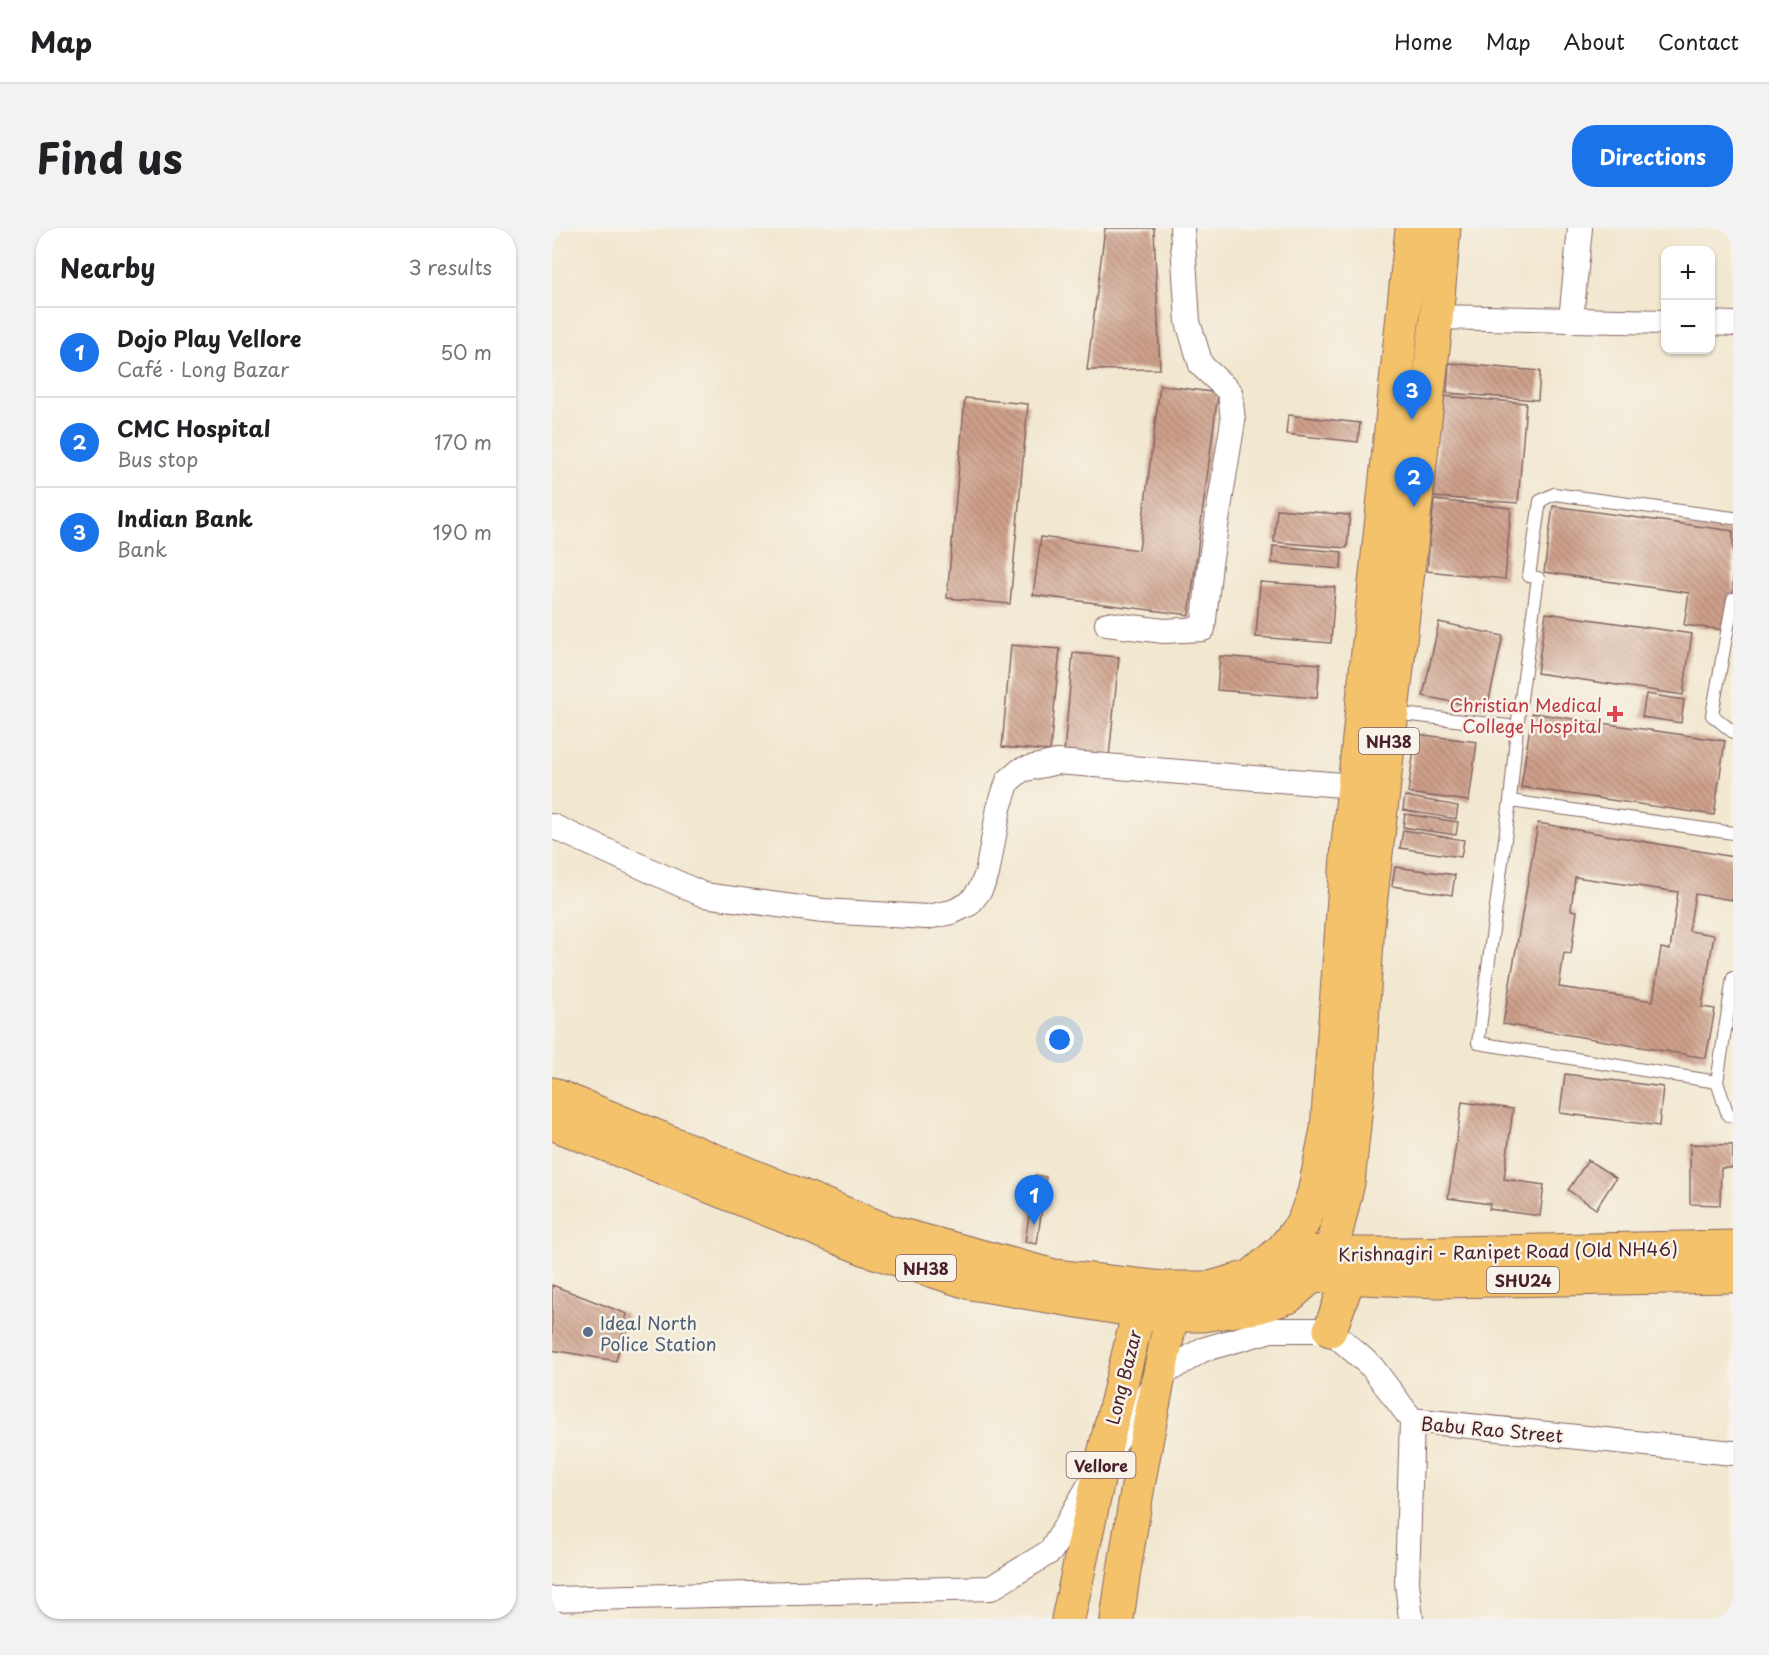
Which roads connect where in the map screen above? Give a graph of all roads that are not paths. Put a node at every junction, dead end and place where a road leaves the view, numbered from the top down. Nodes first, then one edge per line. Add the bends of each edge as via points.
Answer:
1 (1182, 228) edge
2 (1412, 228) edge
3 (1444, 228) edge
4 (1580, 228) edge
5 (1436, 317) junction
6 (1571, 320) junction
7 (1661, 322) edge
8 (1715, 323) edge
9 (1733, 324) edge
10 (1733, 518) edge
11 (1733, 599) edge
12 (1107, 624) dead end
13 (1392, 713) junction
14 (1517, 727) junction
15 (1733, 732) edge
16 (1354, 786) junction
17 (1510, 801) junction
18 (552, 826) edge
19 (1733, 833) edge
20 (1733, 978) edge
21 (1717, 1083) junction
22 (552, 1094) edge
23 (1733, 1116) edge
24 (552, 1123) edge
25 (1733, 1247) edge
26 (1283, 1249) junction
27 (1339, 1265) junction
28 (1252, 1276) junction
29 (1733, 1276) edge
30 (1139, 1311) junction
31 (1172, 1315) junction
32 (1330, 1330) junction
33 (1158, 1377) junction
34 (1412, 1420) junction
35 (1733, 1453) edge
36 (1101, 1466) junction
37 (552, 1599) edge
38 (1068, 1619) edge
39 (1117, 1619) edge
40 (1411, 1619) edge

1 - 12 street via 1188,322 1201,365 1230,392 1233,421 1203,629 1164,631
2 - 16 main road, NH38
3 - 5 main road, NH38
4 - 6 street
5 - 6 street
5 - 13 main road, NH38
6 - 7 street
8 - 9 street
10 - 14 lane via 1554,494 1540,501 1529,576 1538,578
11 - 15 lane via 1712,715
13 - 14 lane
13 - 27 main road, NH38 via 1368,924 1358,1088
14 - 17 lane
16 - 18 street via 1057,762 1021,770 1008,781 980,890 969,904 927,917 823,911 704,895
16 - 26 main road, NH38 via 1327,1129 1314,1193 1303,1223
17 - 19 lane
17 - 21 lane via 1478,1044
20 - 21 lane
21 - 23 lane via 1728,1115
22 - 28 main road, NH38 via 890,1232 1043,1273 1163,1288 1210,1288
24 - 30 main road, NH38 via 866,1249 971,1283
25 - 27 main road, Krishnagiri - Ranipet Road (Old NH46) / SHU24
26 - 27 main road, Krishnagiri - Ranipet Road (Old NH46) / SHU24
26 - 28 main road, NH38
27 - 28 main road, Krishnagiri - Ranipet Road (Old NH46) / SHU24
27 - 29 main road, Krishnagiri - Ranipet Road (Old NH46) / SHU24 via 1438,1281
27 - 31 main road, NH38 via 1288,1297 1257,1307
27 - 32 main road
30 - 31 main road, NH38
30 - 36 main road, Long Bazar / Vellore
31 - 33 main road
32 - 33 street via 1270,1330 1202,1350
32 - 34 street via 1372,1367
33 - 36 street
33 - 39 main road
34 - 35 street, Babu Rao Street
34 - 40 street, Babu Rao Street via 1407,1582
36 - 37 street via 1051,1551 991,1588
36 - 38 main road, Long Bazar / Vellore

